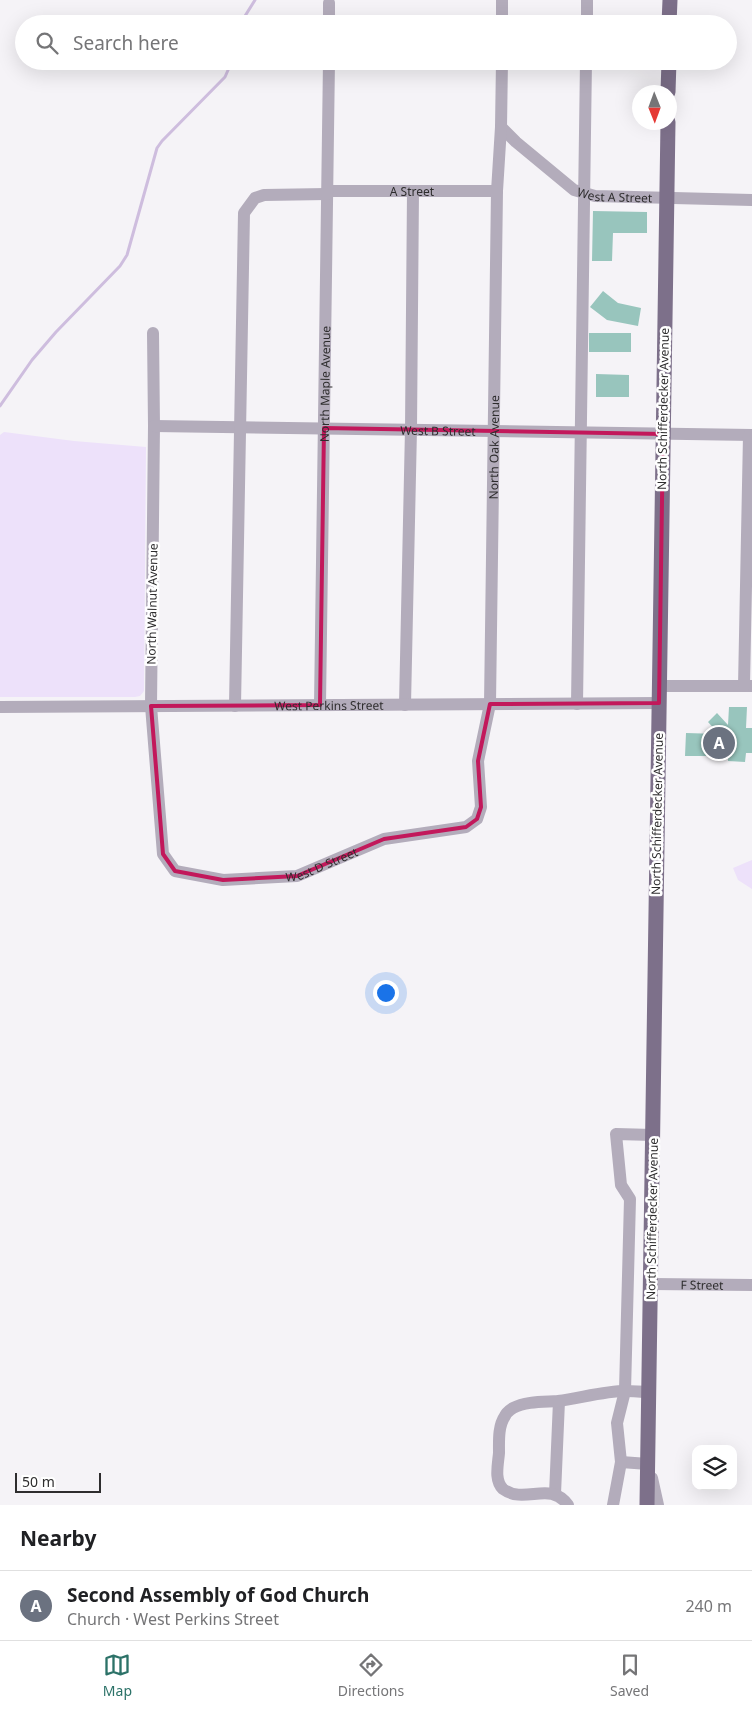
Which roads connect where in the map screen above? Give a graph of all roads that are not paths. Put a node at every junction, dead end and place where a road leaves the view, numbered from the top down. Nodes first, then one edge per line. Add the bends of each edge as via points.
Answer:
1 (502, 0) edge
2 (587, 0) edge
3 (670, 0) edge
4 (329, 2) dead end
5 (329, 15) edge
6 (502, 15) edge
7 (587, 15) edge
8 (669, 15) edge
9 (328, 70) edge
10 (502, 70) edge
11 (586, 70) edge
12 (669, 70) edge
13 (668, 85) edge
14 (501, 127) junction
15 (668, 130) edge
16 (413, 191) junction
17 (497, 191) junction
18 (327, 193) junction
19 (584, 194) junction
20 (667, 198) junction
21 (752, 200) edge
22 (153, 333) dead end
23 (154, 426) junction
24 (241, 427) junction
25 (324, 428) junction
26 (411, 429) junction
27 (494, 430) junction
28 (581, 432) junction
29 (663, 434) junction
30 (750, 435) edge
31 (659, 686) junction
32 (748, 686) edge
33 (659, 703) junction
34 (490, 704) junction
35 (577, 704) junction
36 (320, 705) junction
37 (405, 705) junction
38 (151, 706) junction
39 (235, 706) junction
40 (0, 707) edge
41 (466, 827) joint
42 (175, 871) joint
43 (653, 1135) junction
44 (652, 1284) junction
45 (752, 1285) edge
46 (625, 1391) junction
47 (649, 1392) junction
48 (559, 1401) junction
49 (648, 1457) junction
50 (621, 1462) junction
51 (555, 1494) junction
52 (568, 1505) edge
53 (613, 1505) edge
54 (647, 1505) edge
55 (658, 1505) edge

1 - 6 street
2 - 7 street
3 - 8 main road
4 - 5 street
9 - 18 street, North Maple Avenue
10 - 14 street, North Oak Avenue
11 - 19 street
12 - 13 main road
14 - 17 street, North Oak Avenue
14 - 19 street, West A Street via 574,190
15 - 20 main road, North Schifferdecker Avenue
16 - 17 street, A Street
16 - 18 street, A Street
16 - 26 street
17 - 27 street, North Oak Avenue
18 - 24 street, A Street via 264,195 255,198 244,213
18 - 25 street, North Maple Avenue
19 - 20 street, West A Street
19 - 28 street
20 - 21 street, West A Street
20 - 29 main road, North Schifferdecker Avenue
22 - 23 street, North Walnut Avenue
23 - 24 street, West B Street
23 - 38 street, North Walnut Avenue
24 - 25 street, West B Street
24 - 39 street, A Street
25 - 26 street, West B Street
25 - 36 street, North Maple Avenue
26 - 27 street, West B Street
26 - 37 street
27 - 28 street, West B Street
27 - 34 street, North Oak Avenue
28 - 29 street, West B Street
28 - 35 street
29 - 30 street, West B Street
29 - 31 main road, North Schifferdecker Avenue
30 - 32 street
31 - 32 street
31 - 33 main road, North Schifferdecker Avenue
33 - 35 street, West Perkins Street
33 - 43 main road, North Schifferdecker Avenue
34 - 35 street, West Perkins Street
34 - 37 street, West Perkins Street
34 - 41 street, North Oak Avenue via 478,761 481,807 477,819
36 - 37 street, West Perkins Street
36 - 39 street, West Perkins Street
38 - 39 street, West Perkins Street
38 - 40 street, West Perkins Street
38 - 42 street, North Walnut Avenue via 163,854
41 - 42 street, West D Street via 384,839 297,876 223,880
43 - 44 main road, North Schifferdecker Avenue
43 - 46 street via 616,1134 621,1185 630,1199
44 - 45 street, F Street
44 - 47 main road, North Schifferdecker Avenue
46 - 47 street
46 - 48 street
46 - 50 street via 617,1423
47 - 49 main road, North Schifferdecker Avenue
48 - 51 street
48 - 51 street via 529,1403 513,1408 505,1415 500,1425 497,1479 501,1488 521,1498
49 - 50 street
49 - 54 main road, North Schifferdecker Avenue
49 - 55 street
50 - 53 street
51 - 52 street

